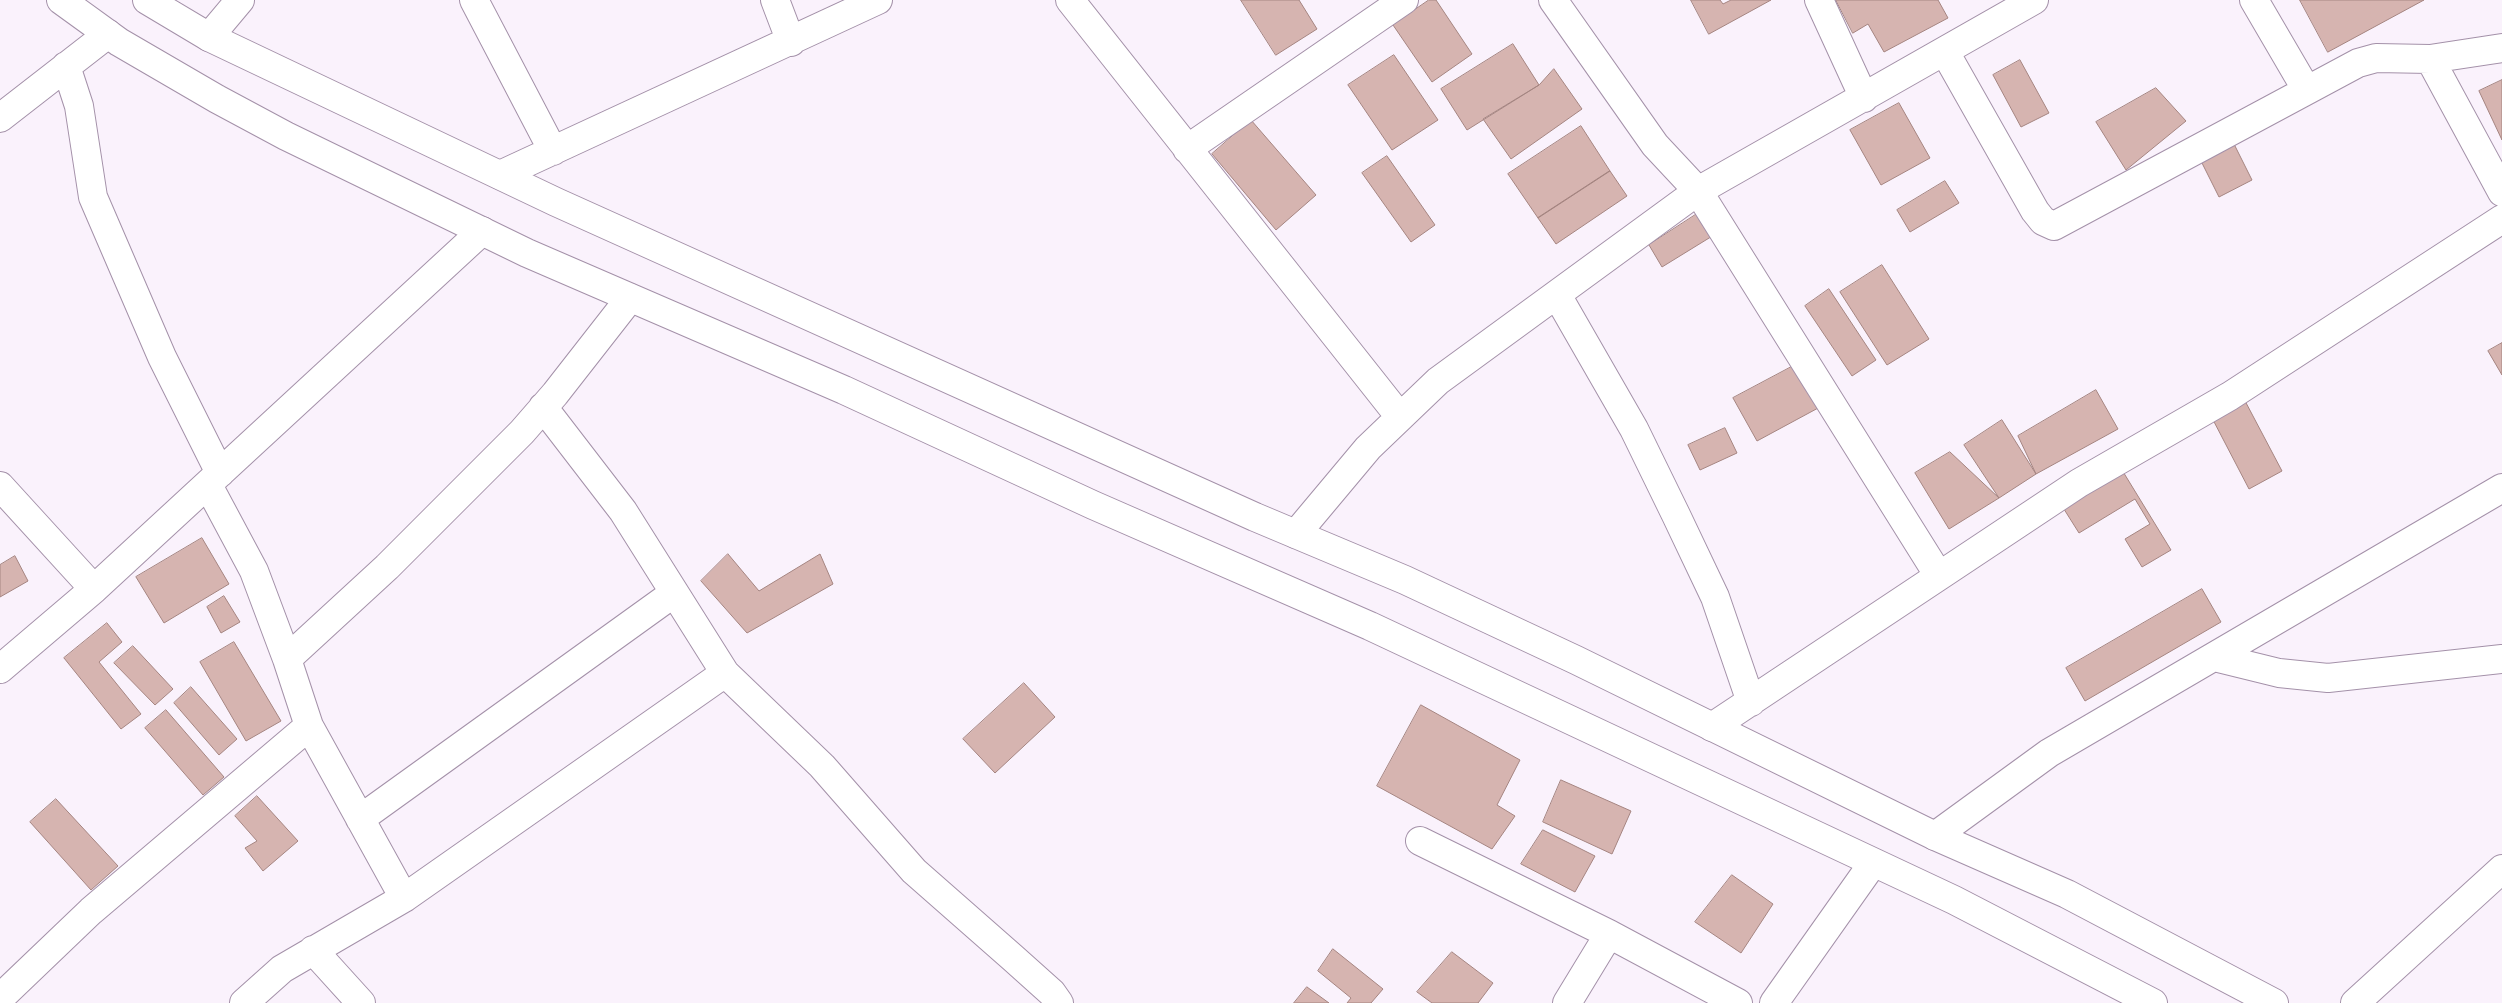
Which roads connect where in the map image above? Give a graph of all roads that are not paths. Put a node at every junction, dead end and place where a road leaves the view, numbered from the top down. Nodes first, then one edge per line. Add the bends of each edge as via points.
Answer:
1 (61, 0) edge
2 (146, 0) edge
3 (240, 0) edge
4 (474, 0) edge
5 (775, 0) edge
6 (878, 0) edge
7 (1070, 0) edge
8 (1404, 0) edge
9 (1553, 0) edge
10 (1819, 0) edge
11 (2034, 0) edge
12 (2254, 0) edge
13 (108, 34) junction
14 (209, 37) junction
15 (791, 42) junction
16 (2502, 48) edge
17 (1945, 52) junction
18 (2430, 59) junction
19 (66, 66) junction
20 (2306, 90) junction
21 (1864, 98) junction
22 (0, 118) edge
23 (1187, 149) junction
24 (553, 151) junction
25 (500, 176) junction
26 (1698, 191) junction
27 (2502, 192) edge
28 (2502, 219) edge
29 (482, 231) junction
30 (1557, 295) junction
31 (630, 298) junction
32 (544, 407) junction
33 (1400, 417) junction
34 (214, 479) junction
35 (0, 486) edge
36 (2502, 488) edge
37 (1296, 534) junction
38 (1939, 576) junction
39 (94, 589) junction
40 (674, 593) junction
41 (2214, 657) junction
42 (2502, 659) edge
43 (288, 660) junction
44 (0, 668) edge
45 (725, 673) junction
46 (1751, 702) junction
47 (309, 726) junction
48 (1712, 726) junction
49 (360, 819) junction
50 (1935, 836) junction
51 (1420, 841) dead end
52 (1874, 863) junction
53 (2502, 869) edge
54 (404, 898) junction
55 (1609, 934) junction
56 (313, 950) junction
57 (0, 998) edge
58 (244, 1003) edge
59 (361, 1003) edge
60 (1059, 1003) edge
61 (1567, 1003) edge
62 (1738, 1003) edge
63 (1774, 1003) edge
64 (2153, 1003) edge
65 (2274, 1003) edge
66 (2355, 1003) edge

1 - 13 street
2 - 14 street
3 - 14 street
4 - 24 street
5 - 15 street
6 - 15 street
7 - 23 street
8 - 23 street
9 - 26 street via 1655,145
10 - 21 street
11 - 17 street
12 - 20 street
13 - 19 street
13 - 29 street via 286,136
14 - 25 street
15 - 24 street
16 - 18 street
17 - 20 street via 2035,210 2043,221 2054,226
17 - 21 street
18 - 20 street via 2376,58 2358,63
18 - 27 street
19 - 22 street
19 - 34 street via 79,106 92,197
21 - 26 street
23 - 33 street
24 - 25 street
25 - 37 street
26 - 30 street
26 - 38 street
28 - 38 street via 2230,396 2079,483
29 - 31 street
29 - 34 street
30 - 33 street via 1438,381
30 - 46 street via 1634,429 1676,515 1715,597
31 - 32 street
31 - 52 street via 844,390 1093,505 1370,626
32 - 40 street via 623,512
32 - 43 street via 387,567
33 - 37 street via 1368,448
34 - 39 street
34 - 43 street
35 - 39 street
36 - 41 street
37 - 48 street via 1406,580
38 - 46 street
39 - 44 street
40 - 45 street
40 - 49 street
41 - 42 street via 2279,674 2328,678
41 - 50 street via 2049,753
43 - 47 street
45 - 54 street
45 - 60 street via 822,766 914,870
46 - 48 street
47 - 49 street
47 - 57 street via 90,912
48 - 50 street
49 - 54 street
50 - 65 street via 2067,894
51 - 55 street
52 - 63 street
52 - 64 street via 1954,900
53 - 66 street
54 - 56 street
55 - 61 street
55 - 62 street
56 - 58 street via 282,969
56 - 59 street

